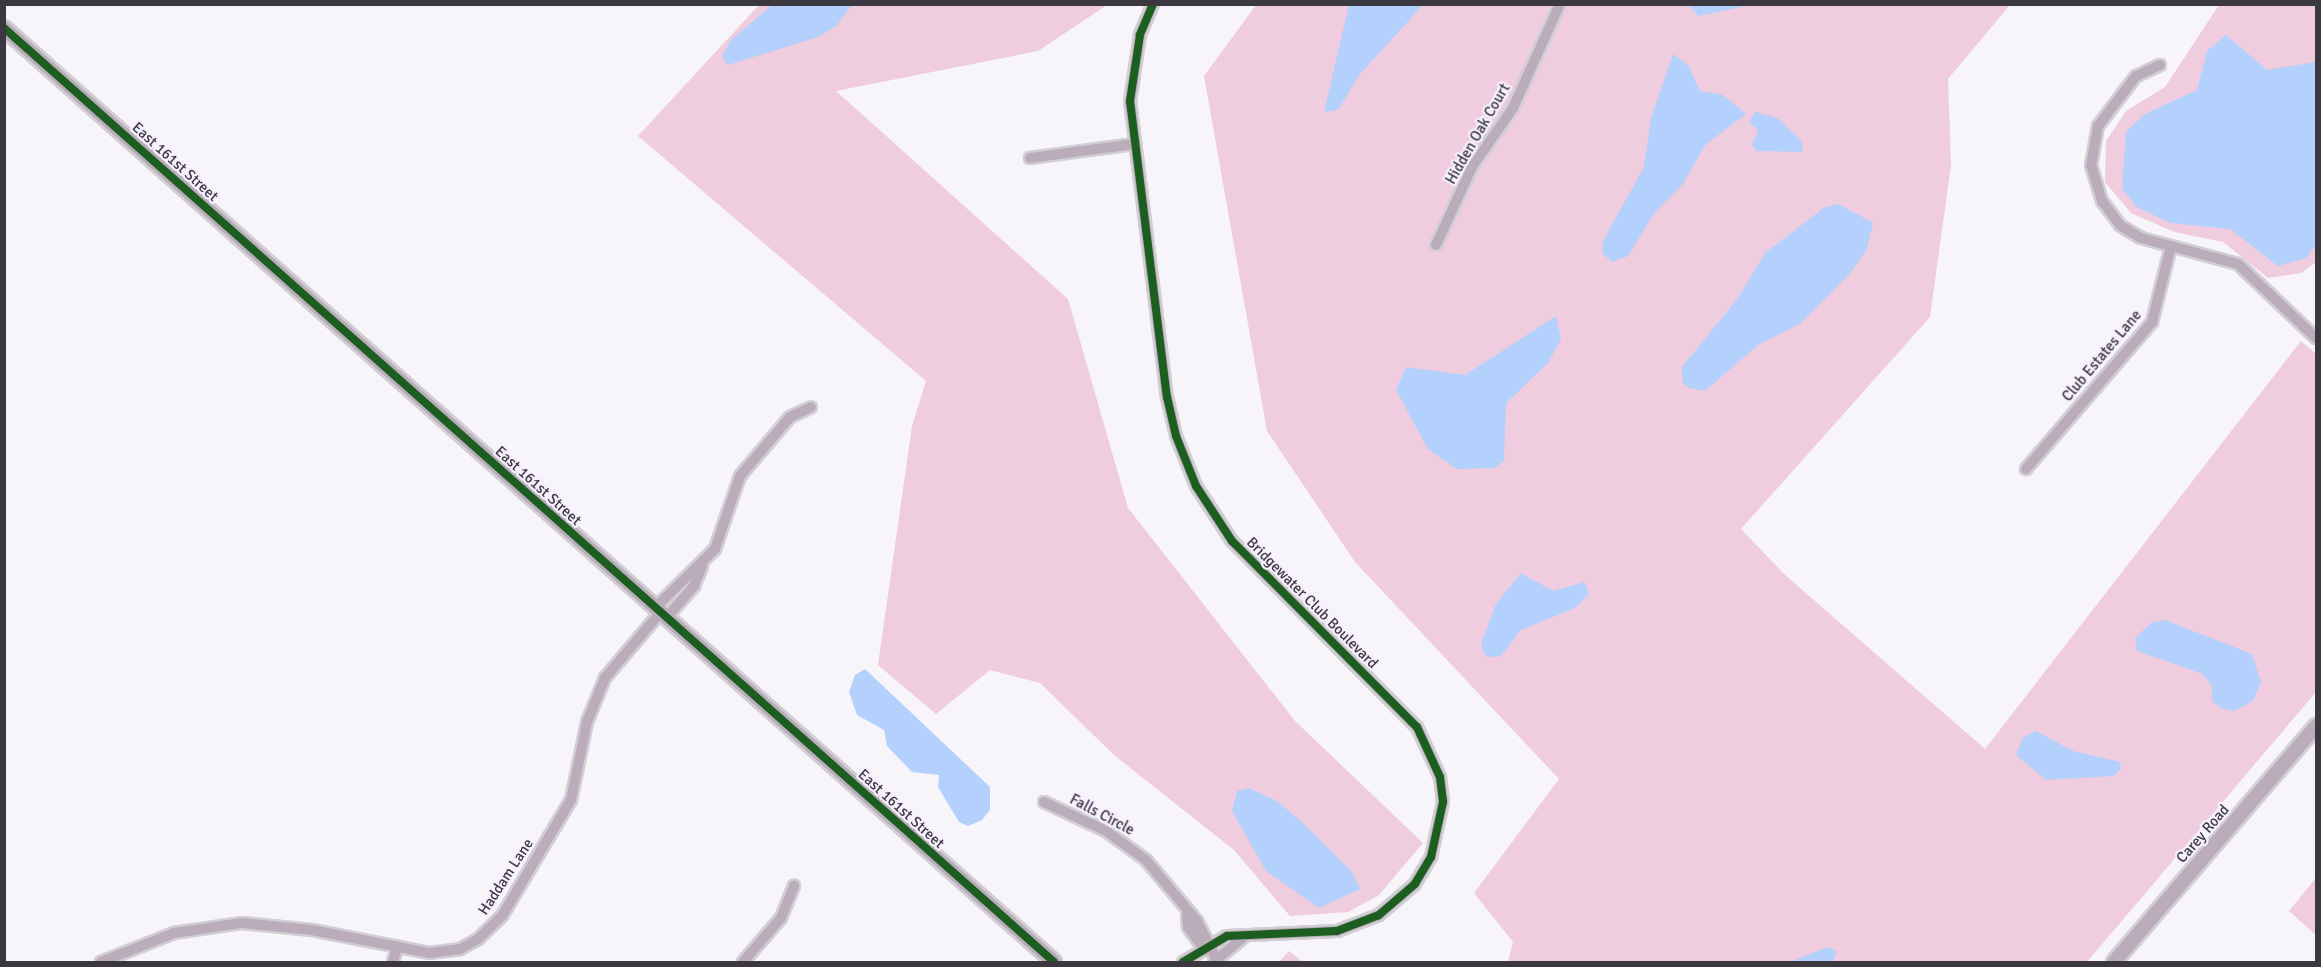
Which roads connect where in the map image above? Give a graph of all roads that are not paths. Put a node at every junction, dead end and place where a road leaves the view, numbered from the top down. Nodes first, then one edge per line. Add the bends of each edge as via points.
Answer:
1 (1153, 4) edge
2 (1560, 4) edge
3 (4, 28) edge
4 (2160, 65) dead end
5 (1135, 144) junction
6 (1030, 158) dead end
7 (1436, 245) dead end
8 (2171, 246) junction
9 (2316, 338) edge
10 (811, 407) dead end
11 (2026, 469) dead end
12 (702, 566) junction
13 (661, 613) junction
14 (2316, 726) edge
15 (1044, 802) dead end
16 (794, 886) dead end
17 (1245, 936) junction
18 (1206, 944) junction
19 (397, 947) junction
20 (1216, 961) edge
21 (101, 963) edge
22 (393, 963) edge
23 (743, 963) edge
24 (1054, 963) edge
25 (1183, 963) edge
26 (2114, 963) edge

1 - 5 street, Bridgewater Club Boulevard via 1133,69
2 - 7 street, Hidden Oak Court via 1513,108 1473,167
3 - 13 street, East 161st Street
4 - 8 street via 2136,76 2108,109 2095,137 2091,165 2097,192 2114,218 2141,238
5 - 6 street
5 - 17 street, Bridgewater Club Boulevard via 1167,397 1196,486 1261,575 1416,728 1440,777 1440,834 1415,884 1399,901 1337,930
8 - 9 street via 2238,264
8 - 11 street, Club Estates Lane via 2152,322
10 - 12 street via 790,417 740,476 723,534
12 - 13 street via 694,586
12 - 13 street via 674,584
13 - 19 street, Haddam Lane via 597,693 572,800 502,916 460,949 429,953
13 - 24 street, East 161st Street
14 - 26 street, Carey Road
15 - 18 street, Falls Circle via 1136,851
16 - 23 street via 781,918
17 - 18 street, Bridgewater Club Boulevard
17 - 20 street
18 - 20 street, Falls Circle
18 - 25 street
19 - 21 street, Haddam Lane via 242,923 174,933
19 - 22 street

